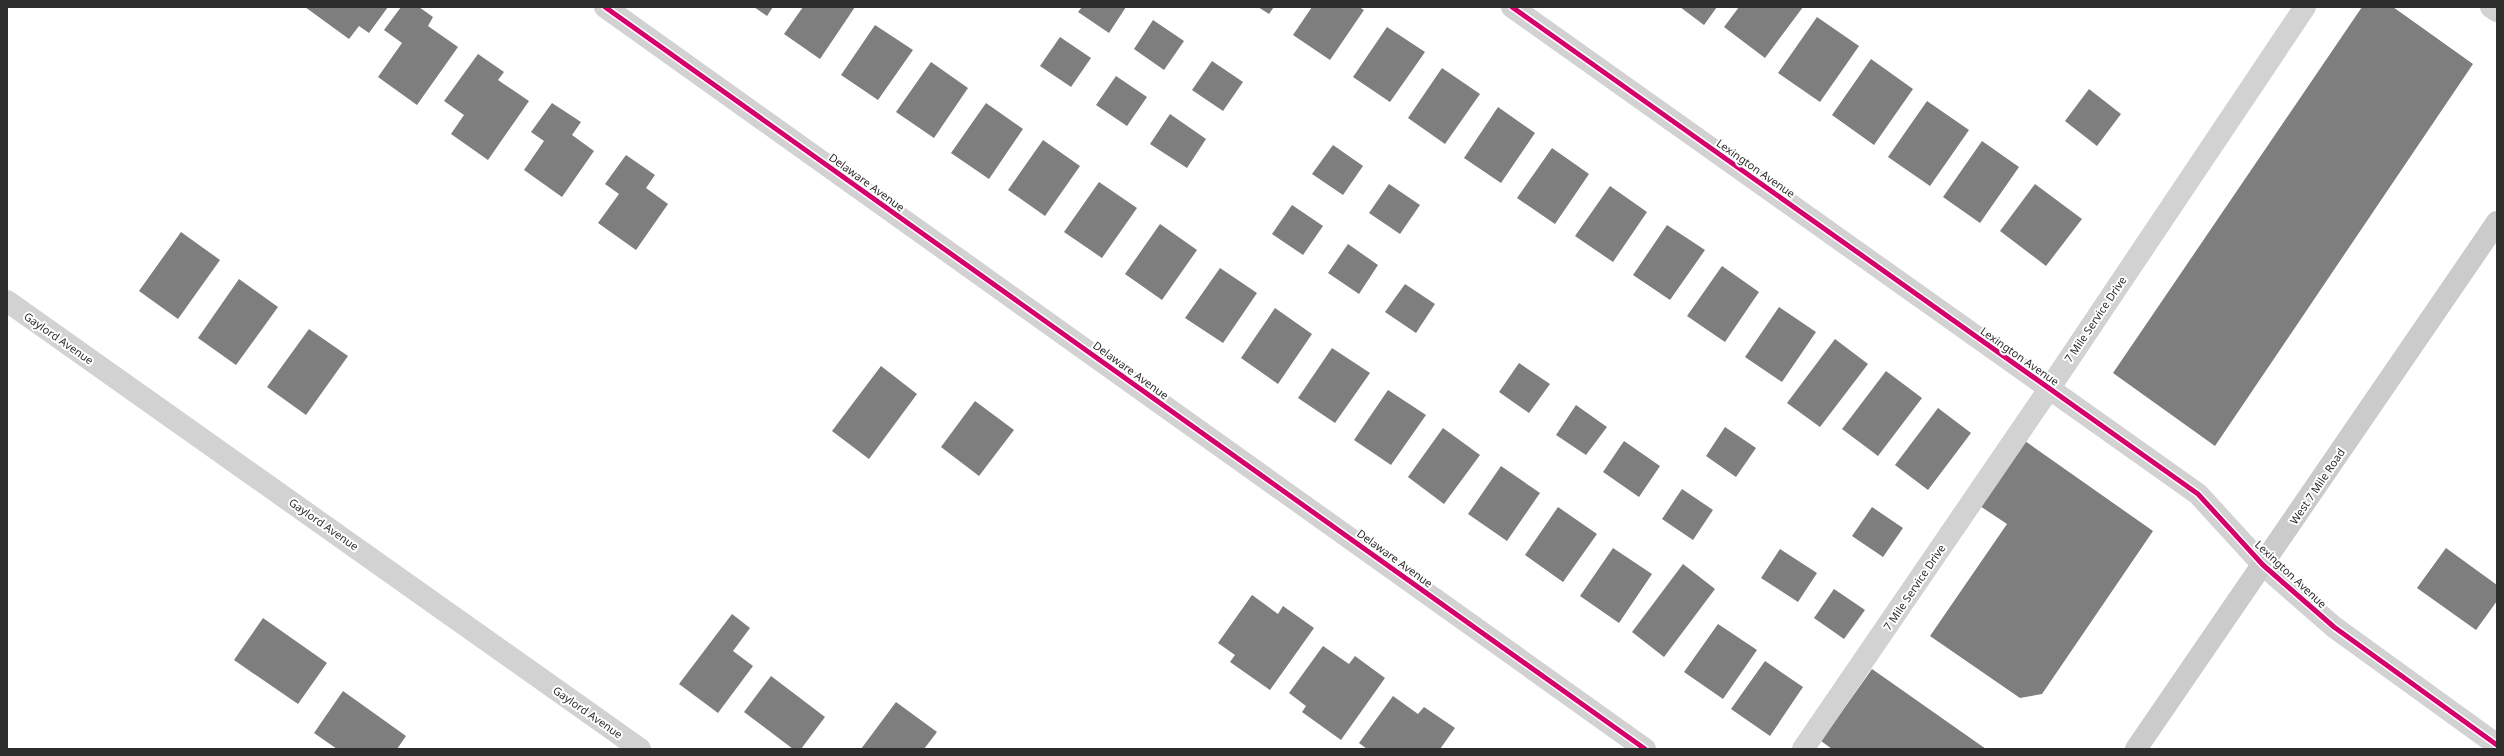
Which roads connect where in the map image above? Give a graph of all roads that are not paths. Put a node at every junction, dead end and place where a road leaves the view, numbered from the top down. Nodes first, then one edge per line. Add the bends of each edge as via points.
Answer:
1 (605, 7) edge
2 (1512, 7) edge
3 (2306, 7) edge
4 (2492, 7) edge
5 (2497, 11) edge
6 (2497, 222) edge
7 (7, 302) edge
8 (2049, 389) junction
9 (2263, 565) junction
10 (2497, 745) edge
11 (640, 749) edge
12 (1645, 749) edge
13 (1803, 749) edge
14 (2136, 749) edge

1 - 12 street, Delaware Avenue
2 - 8 street, Lexington Avenue
3 - 8 street, 7 Mile Service Drive
4 - 5 street
6 - 9 main road, West 7 Mile Road
7 - 11 street, Gaylord Avenue
8 - 9 street, Lexington Avenue via 2198,494
8 - 13 street, 7 Mile Service Drive
9 - 10 street, Lexington Avenue via 2334,627
9 - 14 main road, West 7 Mile Road

